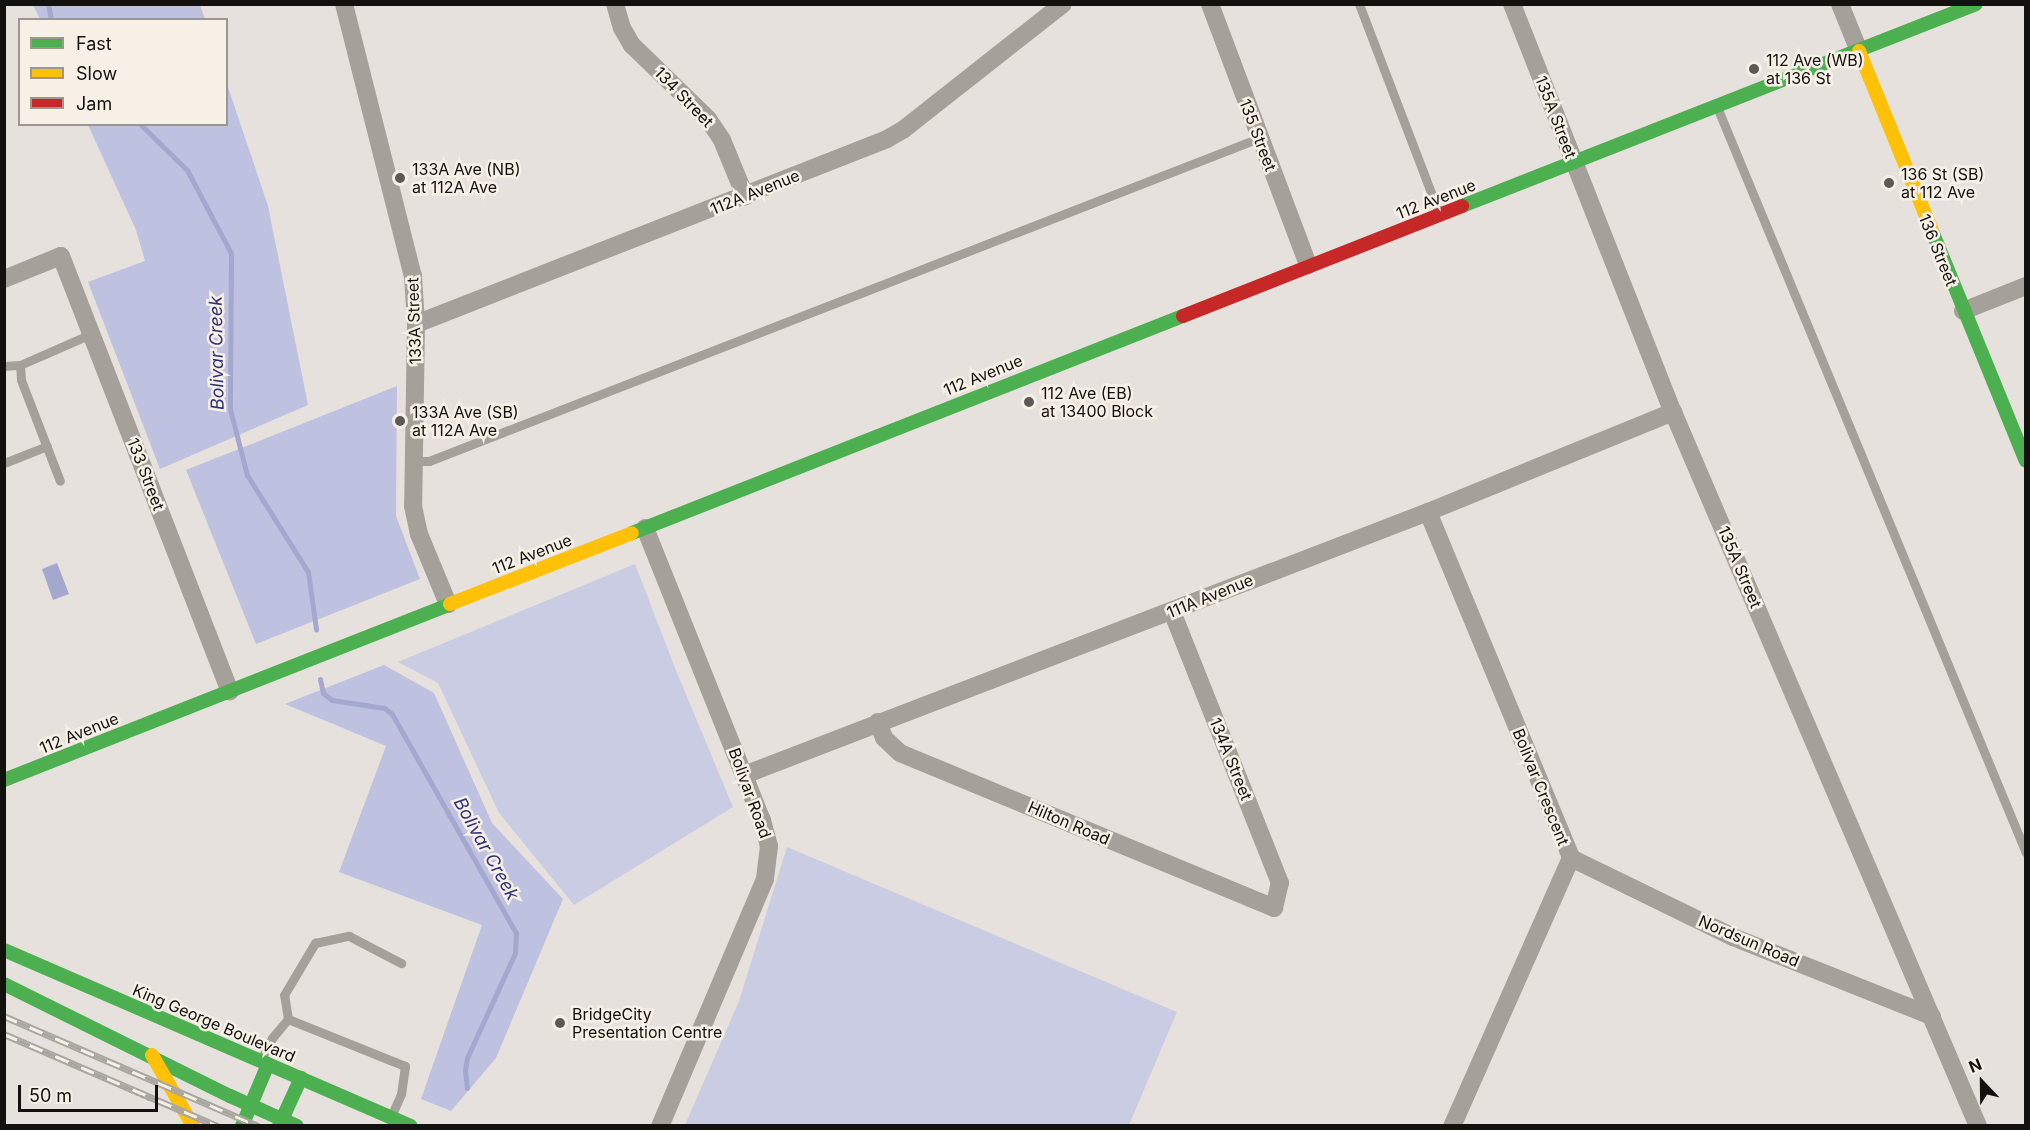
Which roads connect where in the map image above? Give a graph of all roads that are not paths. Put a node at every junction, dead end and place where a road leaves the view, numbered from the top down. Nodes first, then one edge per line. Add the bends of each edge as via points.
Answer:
1 (344, 4) edge
2 (615, 4) edge
3 (1063, 4) edge
4 (1210, 4) edge
5 (1359, 4) edge
6 (1512, 4) edge
7 (1840, 4) edge
8 (1976, 4) edge
9 (1859, 51) junction
10 (1717, 107) junction
11 (1259, 138) junction
12 (1573, 163) junction
13 (745, 196) junction
14 (1440, 215) junction
15 (1308, 265) junction
16 (4, 279) edge
17 (2025, 286) edge
18 (1963, 311) junction
19 (416, 324) junction
20 (91, 334) junction
21 (20, 365) junction
22 (4, 366) edge
23 (1673, 412) junction
24 (46, 446) junction
25 (2025, 461) edge
26 (414, 462) junction
27 (4, 463) edge
28 (60, 480) dead end
29 (1428, 512) junction
30 (645, 528) junction
31 (448, 604) junction
32 (1172, 611) junction
33 (230, 691) junction
34 (878, 722) junction
35 (744, 775) junction
36 (4, 780) edge
37 (2025, 853) edge
38 (1570, 858) junction
39 (1274, 908) joint
40 (4, 950) edge
41 (401, 963) dead end
42 (4, 984) edge
43 (1932, 1016) junction
44 (288, 1018) junction
45 (152, 1055) junction
46 (265, 1062) junction
47 (301, 1078) junction
48 (250, 1106) junction
49 (391, 1117) junction
50 (281, 1122) edge
51 (193, 1125) edge
52 (242, 1125) edge
53 (297, 1125) edge
54 (411, 1125) edge
55 (660, 1125) edge
56 (1452, 1125) edge
57 (1978, 1125) edge

1 - 19 street, 133A Street via 413,276
2 - 13 street, 134 Street via 632,45 708,119 723,140
3 - 13 street, 112A Avenue via 904,129
4 - 11 street, 135 Street
5 - 14 lane
6 - 12 street, 135A Street
7 - 9 street, 136 Street
8 - 9 main road, 112 Avenue
9 - 10 main road, 112 Avenue
9 - 18 main road, 136 Street
10 - 12 main road, 112 Avenue
10 - 37 lane
11 - 15 street, 135 Street
11 - 26 lane via 429,461
12 - 14 main road, 112 Avenue
12 - 23 street, 135A Street
13 - 19 street, 112A Avenue
14 - 15 main road, 112 Avenue
15 - 30 main road, 112 Avenue
16 - 20 street, 133 Street via 61,256
17 - 18 street
18 - 25 main road, 136 Street
19 - 26 street, 133A Street
20 - 21 lane
20 - 33 street, 133 Street
21 - 22 lane
21 - 24 lane via 21,380
23 - 29 street, 111A Avenue
23 - 43 street, 135A Street
24 - 27 lane
24 - 28 lane
26 - 31 street, 133A Street via 415,520
29 - 32 street, 111A Avenue
29 - 38 street, Bolivar Crescent
30 - 31 main road, 112 Avenue
30 - 35 street, Bolivar Road
31 - 33 main road, 112 Avenue
32 - 34 street, 111A Avenue
32 - 39 street, 134A Street via 1280,883
33 - 36 main road, 112 Avenue
34 - 35 street, 111A Avenue
34 - 39 street, Hilton Road via 884,738 900,753
35 - 55 street, Bolivar Road via 769,846 765,879
38 - 43 street, Nordsun Road via 1733,937
38 - 56 street, Bolivar Crescent
40 - 46 main road, King George Boulevard
41 - 44 lane via 349,936 315,943 284,995
42 - 45 main road
43 - 57 street, 135A Street
44 - 46 lane via 272,1038
44 - 49 lane via 405,1066 401,1094
45 - 48 main road
45 - 51 main road
46 - 47 main road, King George Boulevard
46 - 48 main road
47 - 49 main road, King George Boulevard
47 - 50 main road
48 - 50 main road
48 - 52 main road
49 - 54 main road, King George Boulevard
50 - 53 main road

